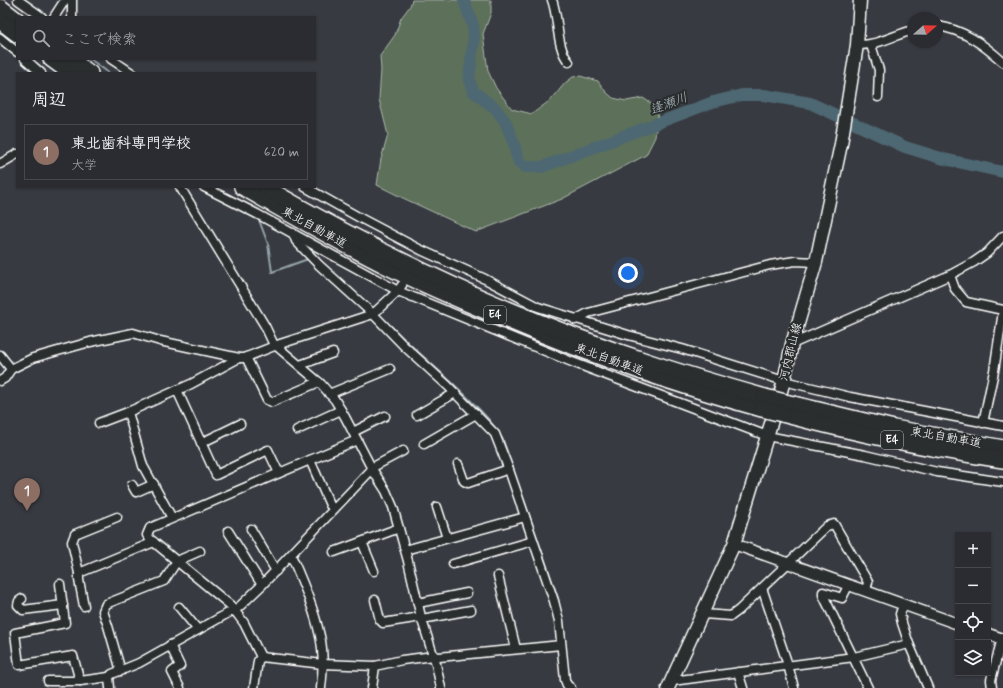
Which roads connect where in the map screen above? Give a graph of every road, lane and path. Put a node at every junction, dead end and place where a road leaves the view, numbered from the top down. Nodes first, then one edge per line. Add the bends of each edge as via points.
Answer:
1 (18, 0) edge
2 (65, 0) edge
3 (72, 0) edge
4 (552, 0) edge
5 (860, 0) edge
6 (0, 7) edge
7 (41, 16) edge
8 (55, 16) edge
9 (72, 16) edge
10 (16, 19) edge
11 (0, 22) edge
12 (943, 27) edge
13 (907, 32) edge
14 (16, 33) edge
15 (0, 38) edge
16 (871, 45) junction
17 (857, 46) junction
18 (16, 51) edge
19 (26, 60) edge
20 (51, 60) edge
21 (71, 60) edge
22 (112, 60) edge
23 (570, 62) dead end
24 (1003, 62) edge
25 (40, 72) edge
26 (69, 72) edge
27 (89, 72) edge
28 (130, 72) edge
29 (878, 97) dead end
30 (16, 155) edge
31 (0, 164) edge
32 (181, 188) edge
33 (206, 188) edge
34 (244, 188) edge
35 (267, 188) edge
36 (307, 188) edge
37 (293, 233) junction
38 (1003, 236) edge
39 (816, 262) junction
40 (950, 275) junction
41 (400, 288) junction
42 (1003, 310) edge
43 (373, 314) junction
44 (575, 320) junction
45 (792, 344) junction
46 (277, 345) junction
47 (333, 353) dead end
48 (0, 355) edge
49 (242, 358) junction
50 (300, 366) junction
51 (10, 369) junction
52 (390, 369) dead end
53 (784, 380) junction
54 (0, 381) edge
55 (318, 382) junction
56 (177, 390) junction
57 (455, 393) junction
58 (329, 394) junction
59 (764, 403) junction
60 (783, 408) junction
61 (341, 410) junction
62 (128, 412) junction
63 (476, 414) junction
64 (417, 415) dead end
65 (385, 416) dead end
66 (982, 423) junction
67 (99, 424) dead end
68 (240, 424) dead end
69 (1003, 426) edge
70 (297, 430) dead end
71 (355, 436) junction
72 (768, 436) junction
73 (202, 443) junction
74 (424, 444) dead end
75 (1003, 448) edge
76 (403, 451) dead end
77 (310, 460) junction
78 (1003, 460) edge
79 (458, 464) dead end
80 (372, 469) junction
81 (508, 469) junction
82 (279, 472) junction
83 (1003, 482) edge
84 (154, 484) junction
85 (132, 485) dead end
86 (437, 507) dead end
87 (334, 509) junction
88 (117, 517) dead end
89 (525, 517) junction
90 (172, 518) junction
91 (399, 528) junction
92 (252, 529) dead end
93 (228, 531) dead end
94 (447, 538) junction
95 (534, 541) junction
96 (154, 542) junction
97 (362, 542) junction
98 (734, 544) junction
99 (405, 550) junction
100 (200, 551) dead end
101 (334, 552) dead end
102 (291, 555) junction
103 (177, 561) junction
104 (453, 564) dead end
105 (787, 564) junction
106 (276, 570) junction
107 (374, 571) dead end
108 (79, 573) junction
109 (498, 576) dead end
110 (60, 584) dead end
111 (262, 585) junction
112 (848, 586) junction
113 (762, 588) junction
114 (866, 591) junction
115 (467, 594) dead end
116 (22, 599) dead end
117 (375, 600) dead end
118 (418, 603) junction
119 (63, 605) junction
120 (903, 605) junction
121 (84, 606) dead end
122 (179, 607) dead end
123 (234, 610) junction
124 (471, 610) dead end
125 (703, 614) junction
126 (422, 618) junction
127 (955, 623) edge
128 (198, 630) junction
129 (991, 635) edge
130 (1002, 639) edge
131 (909, 644) junction
132 (561, 645) junction
133 (170, 646) junction
134 (516, 650) junction
135 (434, 656) junction
136 (854, 657) junction
137 (261, 658) junction
138 (323, 664) junction
139 (788, 665) junction
140 (375, 666) junction
141 (121, 670) junction
142 (738, 672) junction
143 (109, 677) junction
144 (48, 681) dead end
145 (78, 684) edge
146 (670, 684) edge
147 (110, 688) edge
148 (180, 688) edge
149 (254, 688) edge
150 (320, 688) edge
151 (372, 688) edge
152 (441, 688) edge
153 (571, 688) edge
154 (742, 688) edge
155 (794, 688) edge
156 (868, 688) edge
157 (928, 688) edge
158 (992, 688) edge

1 - 7 street
2 - 8 street
3 - 9 street
4 - 23 street via 563,51
5 - 17 main road, 河内郡山線
6 - 10 highway
11 - 14 highway
12 - 24 street via 973,38
13 - 16 street
15 - 18 street
16 - 17 street
16 - 29 street via 879,70
17 - 39 main road, 河内郡山線 via 841,144
19 - 25 street
20 - 26 highway
21 - 27 highway
22 - 28 street
30 - 31 street
32 - 46 street via 272,341
33 - 37 street
34 - 59 highway, 東北自動車道 / E4 via 325,235 392,269 587,353 700,391
35 - 59 highway, 東北自動車道 / E4 via 396,258 533,319
36 - 44 street via 419,252 485,279 538,307
37 - 41 street
37 - 43 street via 296,241 319,265
38 - 40 street via 987,253
39 - 44 street via 795,261 770,265 588,313
39 - 45 main road, 河内郡山線
40 - 42 street via 955,289 966,302
40 - 45 street
41 - 43 street
41 - 72 street via 572,362
42 - 66 street via 994,371
43 - 46 street
43 - 57 street
44 - 53 street
45 - 53 main road, 河内郡山線
46 - 49 street
46 - 50 street
47 - 50 street
48 - 51 street
49 - 51 street via 133,333 33,358
49 - 55 street via 267,400 272,402
49 - 56 street
50 - 55 street
51 - 54 street
52 - 58 street
53 - 66 street via 850,397
53 - 72 main road, 河内郡山線
55 - 58 street
56 - 62 street
56 - 73 street
57 - 63 street
57 - 64 street
58 - 61 street
59 - 60 highway, 東北自動車道 / E4, bridge
60 - 75 highway, 東北自動車道 / E4
60 - 78 highway, 東北自動車道 / E4 via 891,440
61 - 70 street
61 - 71 street
62 - 67 street
62 - 84 street via 143,466
63 - 74 street
63 - 81 street via 495,434
65 - 71 street
66 - 69 street
68 - 73 street
71 - 77 street
71 - 80 street
72 - 83 street via 936,472
72 - 98 main road, 河内郡山線
73 - 82 street via 216,475 268,450
76 - 80 street
77 - 82 street
77 - 87 street
79 - 81 street via 464,481 468,483
80 - 87 street
80 - 91 street via 386,491
81 - 89 street
82 - 90 street
84 - 85 street via 136,492
84 - 90 street
86 - 94 street
87 - 102 street
88 - 108 street via 75,534 72,542
89 - 94 street
89 - 95 street
90 - 96 street via 150,528 147,535
91 - 97 street
91 - 99 street
92 - 106 street
93 - 111 street
94 - 99 street
95 - 104 street
95 - 132 street via 554,601
96 - 103 street
96 - 108 street
97 - 101 street
97 - 107 street
98 - 105 street
98 - 125 main road, 河内郡山線
99 - 118 street
100 - 103 street
102 - 106 street
102 - 138 street via 321,637
103 - 123 street
103 - 141 street via 164,581 106,604 103,611
105 - 112 street
105 - 113 street
105 - 114 street via 827,526 834,524 868,582
106 - 111 street
108 - 121 street
109 - 134 street
110 - 119 street
111 - 123 street
112 - 114 street
112 - 136 street via 842,598 823,592 823,595
113 - 125 street via 731,616
113 - 139 street
114 - 120 street
115 - 118 street
116 - 119 street via 18,601 18,605 23,610
117 - 126 street via 383,623
118 - 126 street
119 - 145 street via 65,623 15,633 19,665 73,656
120 - 127 street
120 - 131 street via 900,614
122 - 128 street
123 - 128 street
123 - 137 street via 244,623
124 - 126 street
125 - 146 main road, 河内郡山線
126 - 135 street
128 - 133 street
129 - 130 street
130 - 158 street via 991,680
131 - 136 street
131 - 157 street
132 - 134 street
132 - 153 street via 565,682
133 - 141 street
133 - 148 street via 180,666 172,672
134 - 135 street
135 - 140 street
135 - 152 street
136 - 139 street
136 - 156 street
137 - 138 street
137 - 149 street via 258,661
138 - 140 street
138 - 150 street
139 - 142 street
139 - 155 street
140 - 151 street
141 - 143 street
142 - 146 street
142 - 154 street
143 - 145 street
143 - 147 street
144 - 145 street

